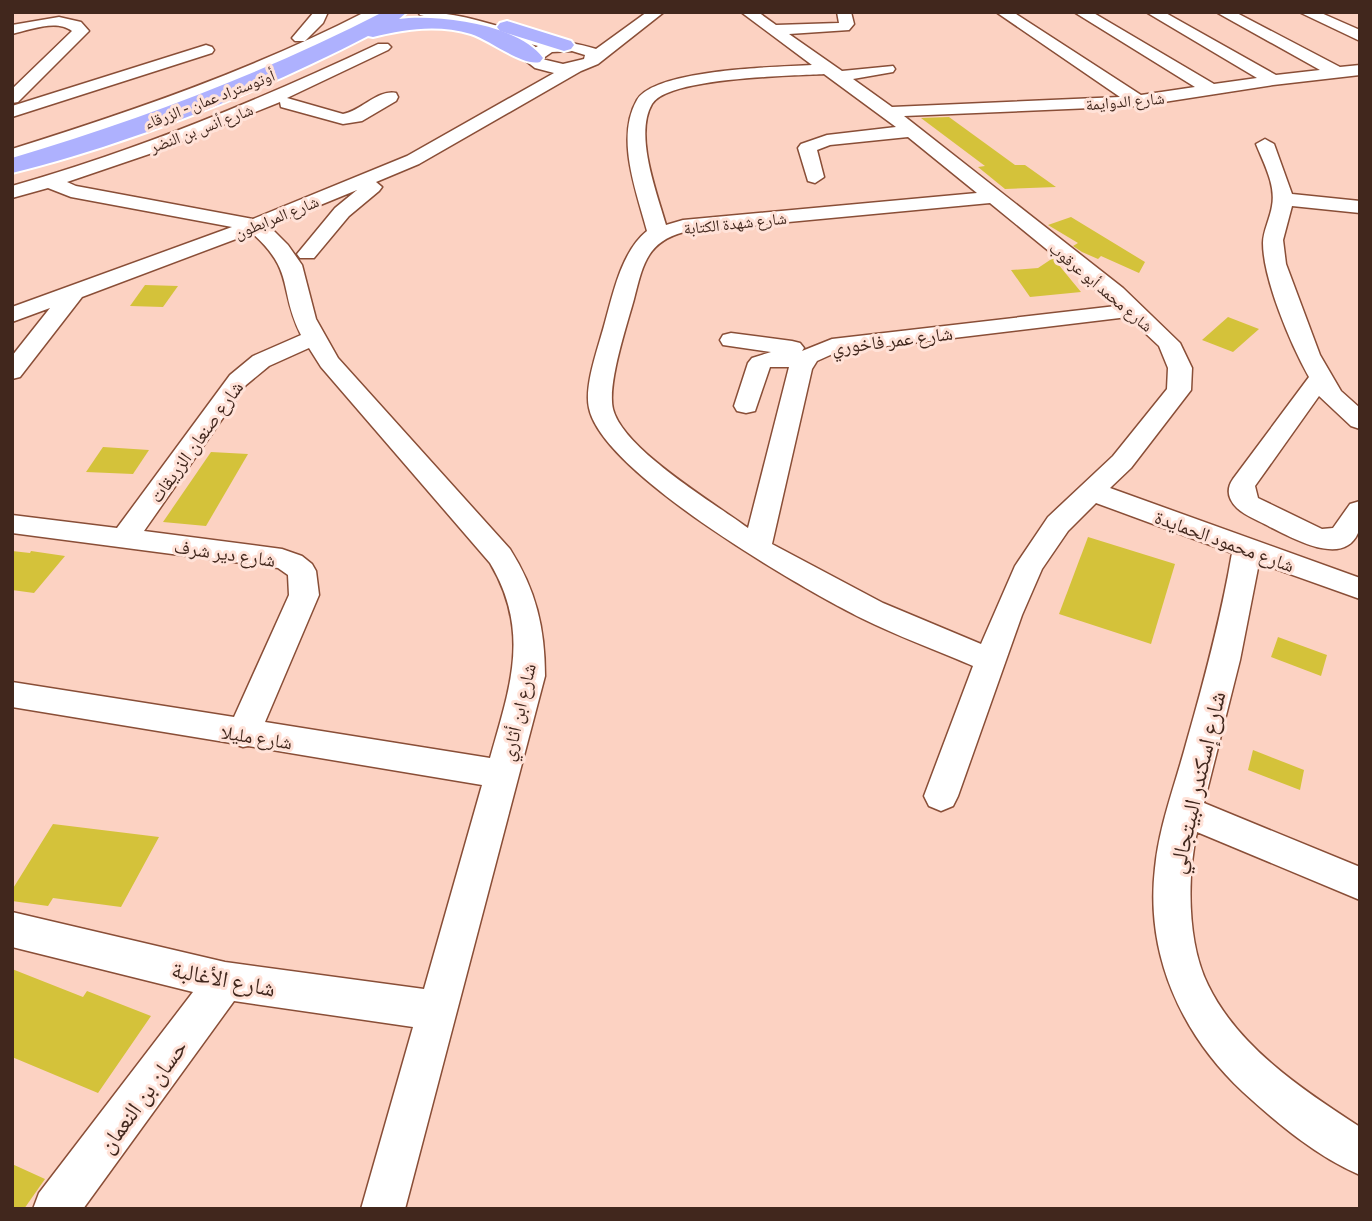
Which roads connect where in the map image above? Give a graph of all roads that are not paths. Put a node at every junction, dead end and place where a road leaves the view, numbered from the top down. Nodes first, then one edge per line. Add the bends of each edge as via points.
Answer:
1 (321, 12) edge
2 (353, 12) edge
3 (375, 12) edge
4 (398, 12) edge
5 (425, 12) edge
6 (470, 12) edge
7 (657, 12) edge
8 (748, 12) edge
9 (844, 12) edge
10 (1003, 12) edge
11 (1081, 12) edge
12 (1153, 12) edge
13 (1223, 12) edge
14 (1306, 12) edge
15 (12, 30) edge
16 (773, 30) junction
17 (627, 33) junction
18 (354, 36) junction
19 (512, 36) junction
20 (1360, 36) edge
21 (300, 38) junction
22 (566, 46) junction
23 (383, 47) dead end
24 (206, 50) dead end
25 (595, 57) junction
26 (537, 59) junction
27 (575, 68) junction
28 (887, 69) dead end
29 (1360, 70) edge
30 (833, 73) junction
31 (1338, 73) junction
32 (269, 75) junction
33 (1273, 80) junction
34 (305, 84) junction
35 (1348, 89) dead end
36 (1212, 90) junction
37 (1324, 90) dead end
38 (529, 92) junction
39 (390, 96) dead end
40 (12, 98) edge
41 (1138, 101) junction
42 (287, 103) junction
43 (257, 105) junction
44 (12, 112) edge
45 (888, 112) junction
46 (65, 120) junction
47 (12, 123) edge
48 (911, 131) junction
49 (1265, 144) dead end
50 (15, 155) edge
51 (413, 160) junction
52 (815, 177) dead end
53 (51, 182) junction
54 (12, 192) edge
55 (992, 197) junction
56 (1284, 199) junction
57 (300, 207) junction
58 (1360, 207) edge
59 (255, 225) junction
60 (658, 233) junction
61 (175, 255) junction
62 (298, 266) junction
63 (72, 295) junction
64 (1135, 310) junction
65 (12, 315) edge
66 (313, 338) junction
67 (731, 340) dead end
68 (810, 356) junction
69 (12, 372) edge
70 (1321, 377) junction
71 (600, 400) joint
72 (746, 406) dead end
73 (1360, 421) edge
74 (1091, 491) junction
75 (1360, 510) edge
76 (12, 524) edge
77 (125, 537) junction
78 (757, 548) junction
79 (1247, 548) junction
80 (1360, 589) edge
81 (990, 660) junction
82 (12, 694) edge
83 (243, 734) junction
84 (502, 774) junction
85 (941, 796) dead end
86 (1185, 811) junction
87 (1360, 884) edge
88 (12, 929) edge
89 (225, 981) junction
90 (439, 1011) junction
91 (1360, 1153) edge
92 (55, 1209) edge
93 (383, 1209) edge

1 - 21 street
2 - 21 highway, أوتوستراد عمان - الزرقاء
3 - 50 street via 218,86
4 - 18 highway, أوتوستراد عمان - الزرقاء
5 - 19 street
6 - 22 highway
7 - 17 street
8 - 16 street, شارع محمد أبو عرقوب
9 - 16 street via 844,27
10 - 41 street
11 - 36 street
12 - 33 street
13 - 31 street
14 - 20 street
15 - 40 street via 57,22 81,31
16 - 30 street, شارع محمد أبو عرقوب
17 - 22 street
17 - 25 street
18 - 26 highway via 400,24 452,23 503,39
18 - 32 highway, أوتوستراد عمان - الزرقاء
19 - 22 street
19 - 26 street
21 - 46 highway, أوتوستراد عمان - الزرقاء via 192,83
22 - 25 street via 589,50
22 - 26 street
23 - 34 street, شارع أنس بن النضر
24 - 44 street
25 - 27 street, شارع المرابطون
26 - 27 street
26 - 38 street
27 - 38 street, شارع المرابطون
28 - 30 street
29 - 31 street, شارع الدوايمة
30 - 45 street, شارع محمد أبو عرقوب
30 - 60 street via 689,80 652,94 644,108 639,148
31 - 33 street, شارع الدوايمة
32 - 34 highway
32 - 50 highway, أوتوستراد عمان - الزرقاء via 165,116
33 - 36 street, شارع الدوايمة
34 - 42 street via 315,88
34 - 43 street, شارع أنس بن النضر
35 - 37 street
36 - 41 street, شارع الدوايمة
38 - 51 street, شارع المرابطون
39 - 42 street via 356,117 344,119
41 - 45 street, شارع الدوايمة
42 - 43 street
43 - 53 street, شارع أنس بن النضر
45 - 48 street, شارع محمد أبو عرقوب
46 - 47 street via 35,117
46 - 50 highway, أوتوستراد عمان - الزرقاء
48 - 52 street via 827,140 807,148
48 - 55 street, شارع محمد أبو عرقوب
49 - 56 street
50 - 53 highway
51 - 57 street, شارع المرابطون
51 - 62 street via 342,212
53 - 54 street, شارع أنس بن النضر
53 - 59 street via 71,191
55 - 60 street, شارع شهدة الكتابة via 683,226
55 - 64 street, شارع محمد أبو عرقوب
56 - 58 street
56 - 70 street via 1273,256 1299,333
57 - 59 street, شارع المرابطون
57 - 62 street, شارع ابن أثاري via 307,229
59 - 61 street, شارع المرابطون
59 - 62 street, شارع ابن أثاري
60 - 71 street, شارع شهدة الكتابة via 643,245 625,292
61 - 62 street via 247,251
61 - 63 street, شارع المرابطون
62 - 66 street, شارع ابن أثاري via 299,301
63 - 65 street, شارع المرابطون
63 - 69 street
64 - 68 street, شارع عمر فاخوري via 832,346
64 - 74 street, شارع محمد أبو عرقوب via 1169,343 1180,368 1179,390 1122,462
66 - 77 street, شارع صنعان الزريقات via 261,361 238,380
66 - 84 street, شارع ابن أثاري via 500,556 520,590 530,641 529,676
67 - 68 street
68 - 72 street via 760,363
68 - 78 street
70 - 73 street via 1331,395
70 - 75 street via 1242,485 1242,496 1248,504 1323,539 1343,535
71 - 78 street via 605,419 633,455
74 - 79 street, شارع محمود الحمايدة
74 - 81 street, شارع محمد أبو عرقوب via 1058,524 1029,566
76 - 77 street, شارع دير شرف
77 - 83 street, شارع دير شرف via 282,559 302,571 304,595
78 - 81 street via 892,621
79 - 80 street, شارع محمود الحمايدة
79 - 86 street, شارع إسكندر البيتجالي via 1241,590
81 - 85 street, شارع محمد أبو عرقوب
82 - 83 street, شارع مليلا
83 - 84 street, شارع مليلا
84 - 90 street, شارع ابن أثاري
86 - 87 street
86 - 91 street, شارع إسكندر البيتجالي via 1172,879 1180,956 1193,999 1222,1041 1274,1091
88 - 89 street, شارع الأغالبة
89 - 90 street, شارع الأغالبة
89 - 92 street, حسان بن النعمان
90 - 93 street, شارع ابن أثاري

